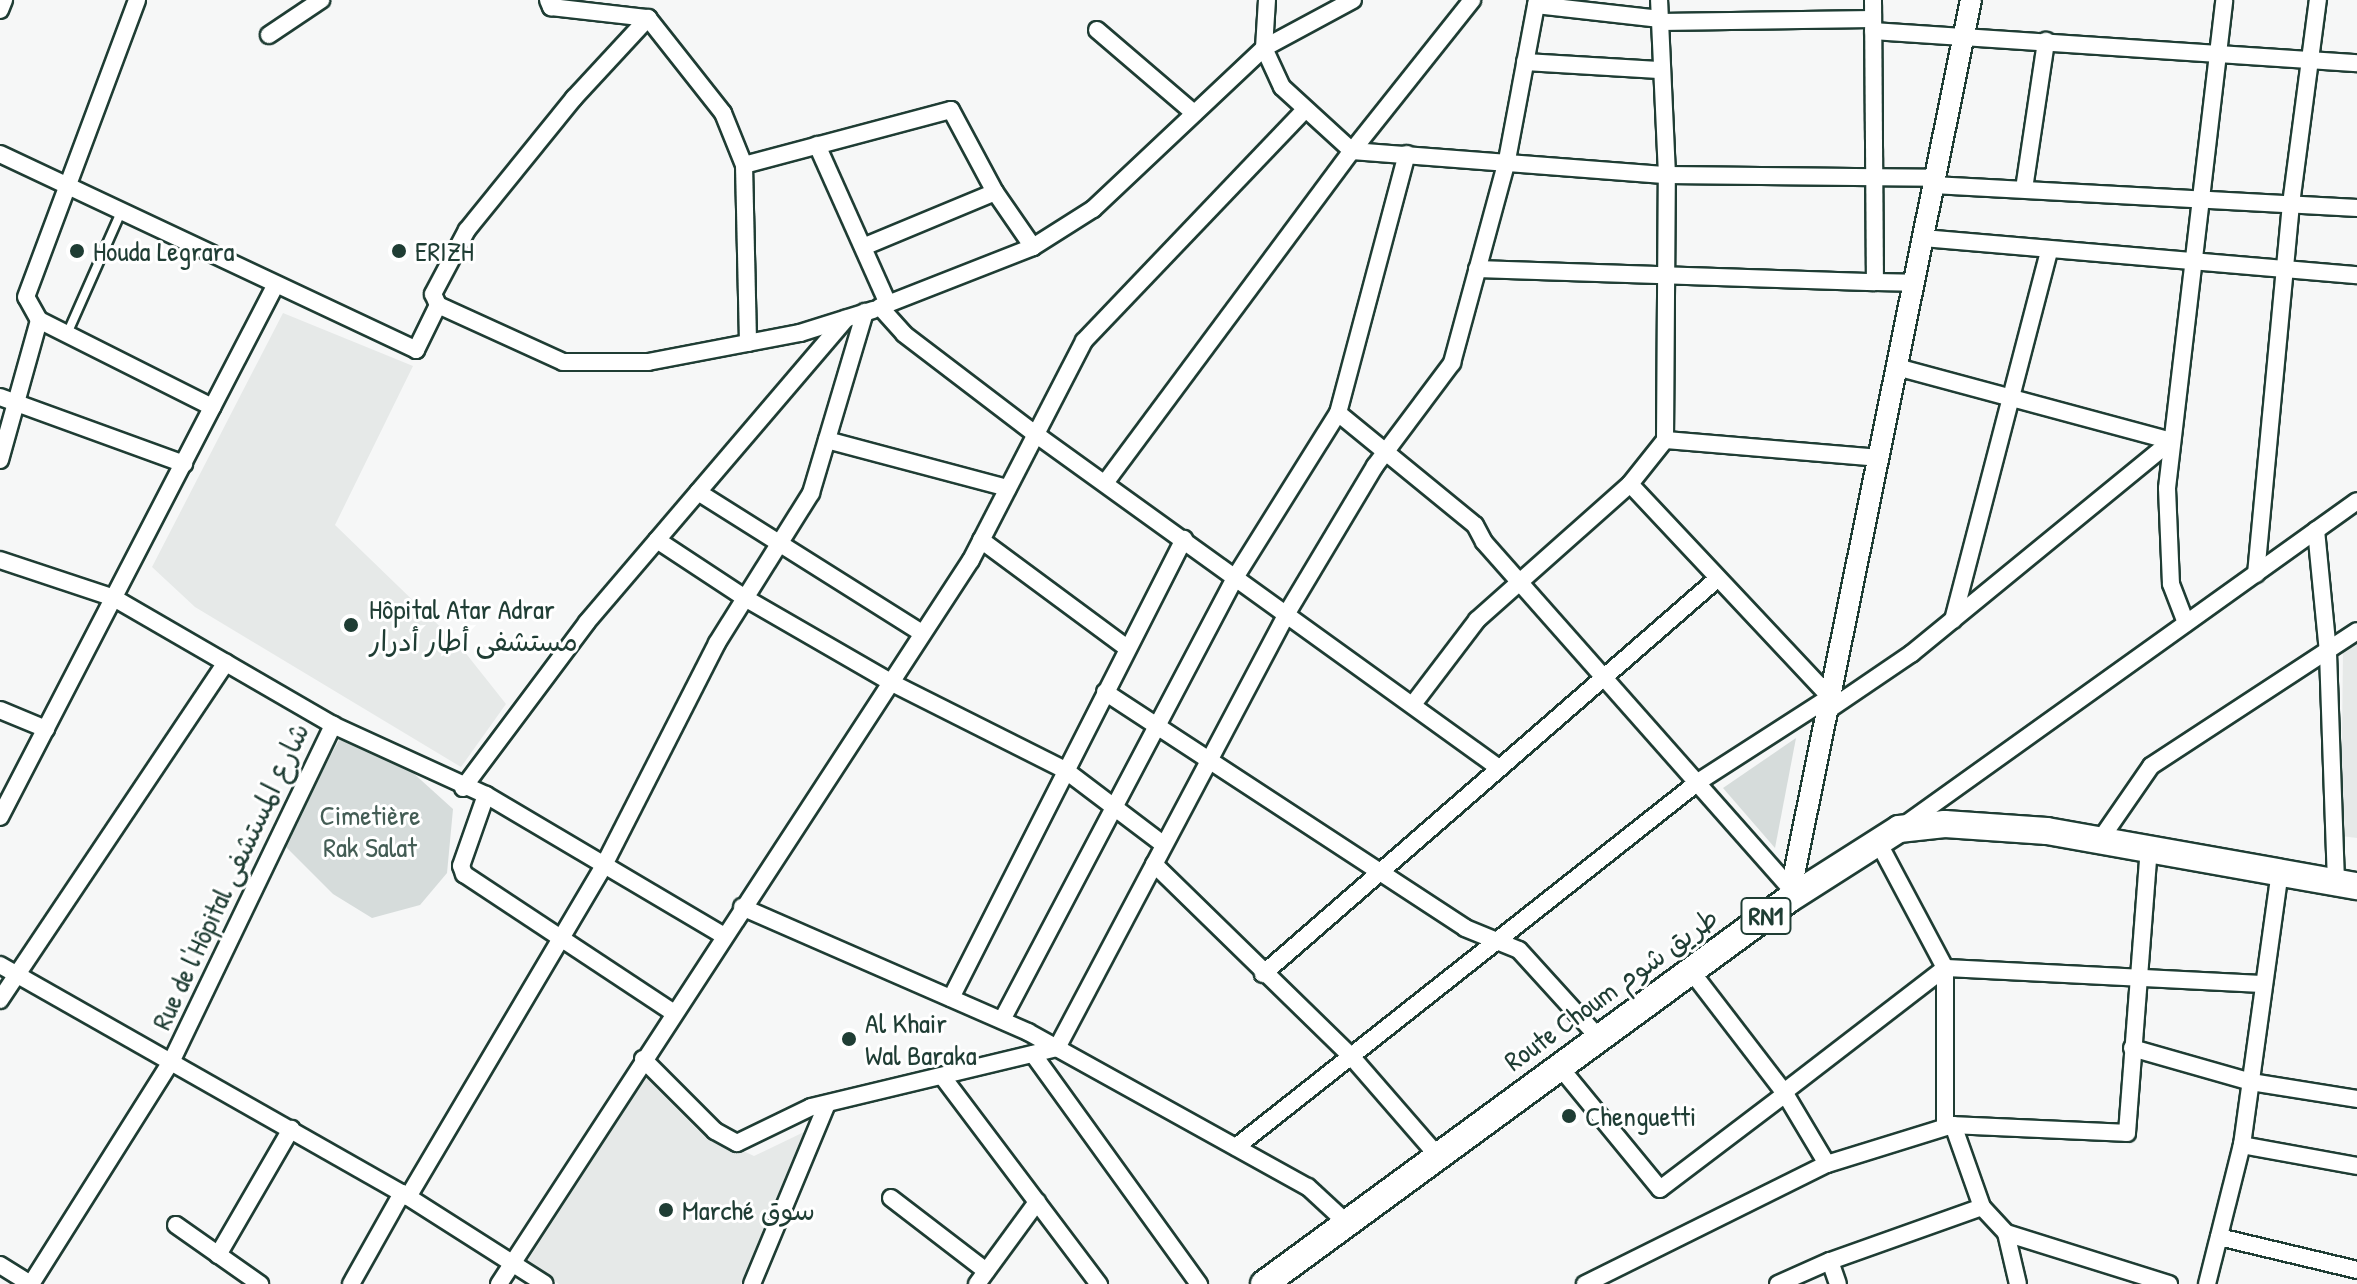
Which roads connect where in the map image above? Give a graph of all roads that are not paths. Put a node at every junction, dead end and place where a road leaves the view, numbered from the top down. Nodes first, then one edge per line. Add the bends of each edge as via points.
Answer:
1 (4, 0) edge
2 (137, 0) edge
3 (321, 0) edge
4 (548, 0) edge
5 (1267, 0) edge
6 (1353, 0) edge
7 (1472, 0) edge
8 (1659, 0) edge
9 (1712, 0) edge
10 (1873, 0) edge
11 (1971, 0) edge
12 (2224, 0) edge
13 (2318, 0) edge
14 (1537, 2) edge
15 (0, 10) edge
16 (648, 18) junction
17 (1715, 18) junction
18 (1660, 20) junction
19 (1873, 25) junction
20 (1097, 30) dead end
21 (269, 35) dead end
22 (1964, 35) junction
23 (2046, 41) junction
24 (1264, 48) junction
25 (2219, 53) junction
26 (2312, 60) junction
27 (1525, 62) junction
28 (2357, 63) edge
29 (1659, 70) junction
30 (1304, 111) junction
31 (1194, 113) junction
32 (817, 145) junction
33 (1352, 151) junction
34 (0, 154) edge
35 (1407, 154) junction
36 (1507, 160) junction
37 (744, 165) junction
38 (1667, 175) junction
39 (1876, 176) junction
40 (1934, 181) junction
41 (65, 185) junction
42 (2024, 189) junction
43 (995, 192) junction
44 (2203, 199) junction
45 (2291, 204) junction
46 (2357, 208) edge
47 (121, 212) junction
48 (1923, 238) junction
49 (863, 247) junction
50 (1033, 247) junction
51 (2049, 252) junction
52 (2193, 262) junction
53 (1477, 269) junction
54 (2284, 269) junction
55 (2357, 275) edge
56 (1666, 278) junction
57 (1875, 282) junction
58 (1914, 283) junction
59 (275, 286) junction
60 (438, 305) junction
61 (878, 308) junction
62 (847, 318) junction
63 (39, 320) junction
64 (67, 334) junction
65 (748, 343) junction
66 (1897, 367) junction
67 (2010, 396) junction
68 (8, 400) edge
69 (212, 407) junction
70 (1338, 413) junction
71 (1034, 433) junction
72 (827, 440) junction
73 (1665, 440) junction
74 (2171, 441) junction
75 (1386, 451) junction
76 (1878, 458) junction
77 (0, 460) edge
78 (184, 464) junction
79 (1105, 483) junction
80 (1630, 484) junction
81 (1008, 488) junction
82 (698, 492) junction
83 (2357, 501) edge
84 (2316, 530) junction
85 (1184, 539) junction
86 (657, 540) junction
87 (981, 540) junction
88 (779, 543) junction
89 (0, 560) edge
90 (2256, 574) junction
91 (1236, 576) junction
92 (1717, 579) junction
93 (1520, 582) junction
94 (114, 598) junction
95 (745, 598) junction
96 (1287, 613) junction
97 (1953, 620) junction
98 (2186, 623) junction
99 (2357, 631) edge
100 (922, 633) junction
101 (1127, 648) junction
102 (2328, 653) junction
103 (226, 663) junction
104 (1604, 677) junction
105 (892, 683) junction
106 (1105, 692) junction
107 (1414, 703) junction
108 (1828, 704) junction
109 (0, 710) edge
110 (333, 725) junction
111 (1158, 725) junction
112 (46, 729) junction
113 (1210, 758) junction
114 (1499, 768) junction
115 (1065, 770) junction
116 (1698, 782) junction
117 (463, 788) junction
118 (486, 795) junction
119 (1114, 808) junction
120 (0, 817) edge
121 (1888, 835) junction
122 (2100, 840) junction
123 (1164, 845) junction
124 (2149, 847) junction
125 (1154, 864) junction
126 (603, 867) junction
127 (1383, 869) junction
128 (2280, 871) junction
129 (2346, 884) edge
130 (1790, 894) junction
131 (742, 907) junction
132 (724, 936) junction
133 (559, 941) junction
134 (1494, 942) junction
135 (0, 965) edge
136 (1945, 968) junction
137 (1691, 971) junction
138 (1263, 974) junction
139 (18, 975) junction
140 (2137, 977) junction
141 (2264, 984) junction
142 (951, 998) junction
143 (0, 1000) edge
144 (674, 1013) junction
145 (1002, 1020) junction
146 (1599, 1038) junction
147 (1057, 1048) junction
148 (2132, 1048) junction
149 (1033, 1054) junction
150 (1351, 1056) junction
151 (643, 1059) junction
152 (172, 1060) junction
153 (1559, 1066) junction
154 (942, 1076) junction
155 (2251, 1082) junction
156 (1785, 1093) junction
157 (2357, 1099) edge
158 (827, 1104) junction
159 (1949, 1126) junction
160 (291, 1129) junction
161 (2242, 1145) junction
162 (1236, 1147) junction
163 (1437, 1155) junction
164 (1827, 1164) junction
165 (2357, 1166) edge
166 (405, 1195) junction
167 (891, 1198) dead end
168 (1037, 1202) junction
169 (1982, 1207) junction
170 (1348, 1224) junction
171 (176, 1225) dead end
172 (2006, 1233) junction
173 (2219, 1237) junction
174 (218, 1255) junction
175 (1830, 1261) junction
176 (511, 1262) junction
177 (0, 1265) edge
178 (2357, 1270) edge
179 (982, 1278) edge
180 (2133, 1278) edge
181 (1266, 1283) edge
182 (31, 1284) edge
183 (260, 1284) edge
184 (351, 1284) edge
185 (499, 1284) edge
186 (545, 1284) edge
187 (752, 1284) edge
188 (1099, 1284) edge
189 (1199, 1284) edge
190 (1585, 1284) edge
191 (1778, 1284) edge
192 (1838, 1284) edge
193 (2018, 1284) edge
194 (2169, 1284) edge
195 (2207, 1284) edge

1 - 15 street
2 - 41 street
3 - 21 street
4 - 16 street via 551,7
5 - 24 street
6 - 24 street
7 - 33 street
8 - 18 street
9 - 17 street
10 - 19 street
11 - 22 street
12 - 25 street
13 - 26 street
14 - 18 street
14 - 27 street
16 - 37 street via 723,113
16 - 60 street via 574,98 467,230 433,294
17 - 18 street
17 - 19 street
18 - 29 street
19 - 22 street
19 - 39 street
20 - 31 street
22 - 23 street
22 - 40 street
23 - 25 street
23 - 42 street
24 - 30 street via 1282,87
24 - 31 street
25 - 26 street
25 - 44 street
26 - 28 street
26 - 45 street
27 - 29 street
27 - 36 street
29 - 38 street
30 - 33 street
30 - 71 street via 1084,341
31 - 50 street via 1093,209
32 - 37 street
32 - 43 street via 951,110
32 - 49 street
33 - 35 street
33 - 79 street
34 - 41 street
35 - 36 street
35 - 70 street
36 - 38 street
36 - 53 street
37 - 65 street
38 - 39 street
38 - 56 street
39 - 40 street
39 - 57 street
40 - 42 street
40 - 48 street
41 - 47 street
41 - 63 street via 26,297
42 - 44 street
43 - 49 street
43 - 50 street
44 - 45 street
44 - 52 street
45 - 46 street
45 - 54 street
47 - 59 street
47 - 64 lane
48 - 51 street
48 - 58 street
49 - 61 street
50 - 61 street
51 - 52 street
51 - 67 street
52 - 54 street
52 - 74 street
53 - 56 street
53 - 75 street via 1452,363
54 - 55 street
54 - 90 street
56 - 57 street
56 - 73 street
57 - 58 street
58 - 66 street
59 - 60 street via 416,350
59 - 69 street
60 - 65 street via 563,362 648,362
61 - 62 street
61 - 71 street via 904,334
61 - 72 street
62 - 65 street
62 - 82 street
63 - 64 street
63 - 68 street
64 - 69 street
66 - 67 street
66 - 76 street
67 - 74 street
67 - 97 street
68 - 77 street
68 - 78 street
69 - 78 street
70 - 75 street
70 - 91 street
71 - 79 street
71 - 81 street
72 - 81 street
72 - 88 street via 811,493
73 - 76 street
73 - 80 street
74 - 97 street
74 - 98 street via 2171,584
75 - 93 street via 1475,525
75 - 96 street
76 - 108 street
78 - 94 street
79 - 85 street
80 - 92 street
80 - 93 street
81 - 87 street
82 - 86 street
82 - 88 street
83 - 84 street
84 - 90 street
84 - 102 street
85 - 91 street
85 - 101 street
86 - 95 street
86 - 117 street
87 - 100 street
87 - 101 street
88 - 95 street
88 - 100 street
89 - 94 street, Rue de l'Hôpital شارع المستشفى
90 - 98 street
91 - 96 street
91 - 111 street
92 - 104 street
92 - 108 street
93 - 104 street
93 - 107 street via 1477,620
94 - 103 street, Rue de l'Hôpital شارع المستشفى
94 - 112 street
95 - 105 street
95 - 126 street
96 - 107 street
96 - 113 street
97 - 108 street
98 - 121 street
99 - 102 street
100 - 105 street
101 - 106 street
102 - 122 street via 2151,766
102 - 129 street
103 - 110 street, Rue de l'Hôpital شارع المستشفى
103 - 139 street
104 - 114 street
104 - 116 street
105 - 115 street
105 - 131 street
106 - 111 street
106 - 115 street
107 - 114 street
108 - 116 street
108 - 130 street
109 - 112 street
110 - 117 street
110 - 152 street, Rue de l'Hôpital شارع المستشفى
111 - 113 street
111 - 119 street
112 - 120 street
113 - 123 street
113 - 127 street
114 - 127 street
115 - 119 street
115 - 142 street
116 - 130 street
116 - 134 street
117 - 118 street
118 - 126 street
118 - 133 street via 461,866 464,874
119 - 123 street
119 - 145 street
121 - 122 highway via 1992,826
121 - 130 highway, Route Choum طريق شوم / RN1
121 - 136 street
122 - 124 highway
123 - 125 street
124 - 128 highway
124 - 140 street
125 - 138 street
125 - 147 street
126 - 132 street
126 - 133 street
127 - 134 street via 1465,928
127 - 138 street
128 - 129 highway
128 - 141 street
130 - 137 highway, Route Choum طريق شوم / RN1
131 - 132 street
131 - 142 street
132 - 144 street
133 - 144 street
133 - 166 street
134 - 146 street via 1519,950
134 - 150 street
135 - 139 street
136 - 140 street
136 - 156 street
136 - 159 street
137 - 146 highway, Route Choum طريق شوم / RN1
137 - 156 street
138 - 150 street
139 - 143 street
139 - 152 street
140 - 141 street
140 - 148 street
141 - 155 street
142 - 145 street
144 - 151 street
145 - 147 street
146 - 153 highway, Route Choum طريق شوم / RN1
147 - 149 street
147 - 162 street
148 - 155 street
148 - 159 street via 2127,1133
149 - 154 street
149 - 189 street
150 - 162 street
150 - 163 street
151 - 158 street via 715,1131 737,1143
151 - 176 street
152 - 160 street
152 - 182 street, Rue de l'Hôpital شارع المستشفى
153 - 156 street via 1660,1189
153 - 163 highway, Route Choum طريق شوم / RN1
154 - 158 street
154 - 168 street
155 - 157 street
155 - 161 street
156 - 164 street
158 - 187 street
159 - 164 street
159 - 169 street
160 - 166 street
160 - 174 street
161 - 165 street
161 - 173 street
162 - 170 street via 1308,1187
163 - 170 highway, Route Choum طريق شوم / RN1
164 - 190 street
166 - 176 street
166 - 184 street
167 - 179 street
168 - 179 street
168 - 188 street
169 - 172 street
169 - 175 street
170 - 181 highway, Route Choum طريق شوم / RN1
171 - 174 street
172 - 180 street
172 - 193 street
173 - 178 street
173 - 195 street
174 - 183 street
175 - 191 street
175 - 192 street
176 - 185 street
176 - 186 street
177 - 182 street
180 - 194 street

